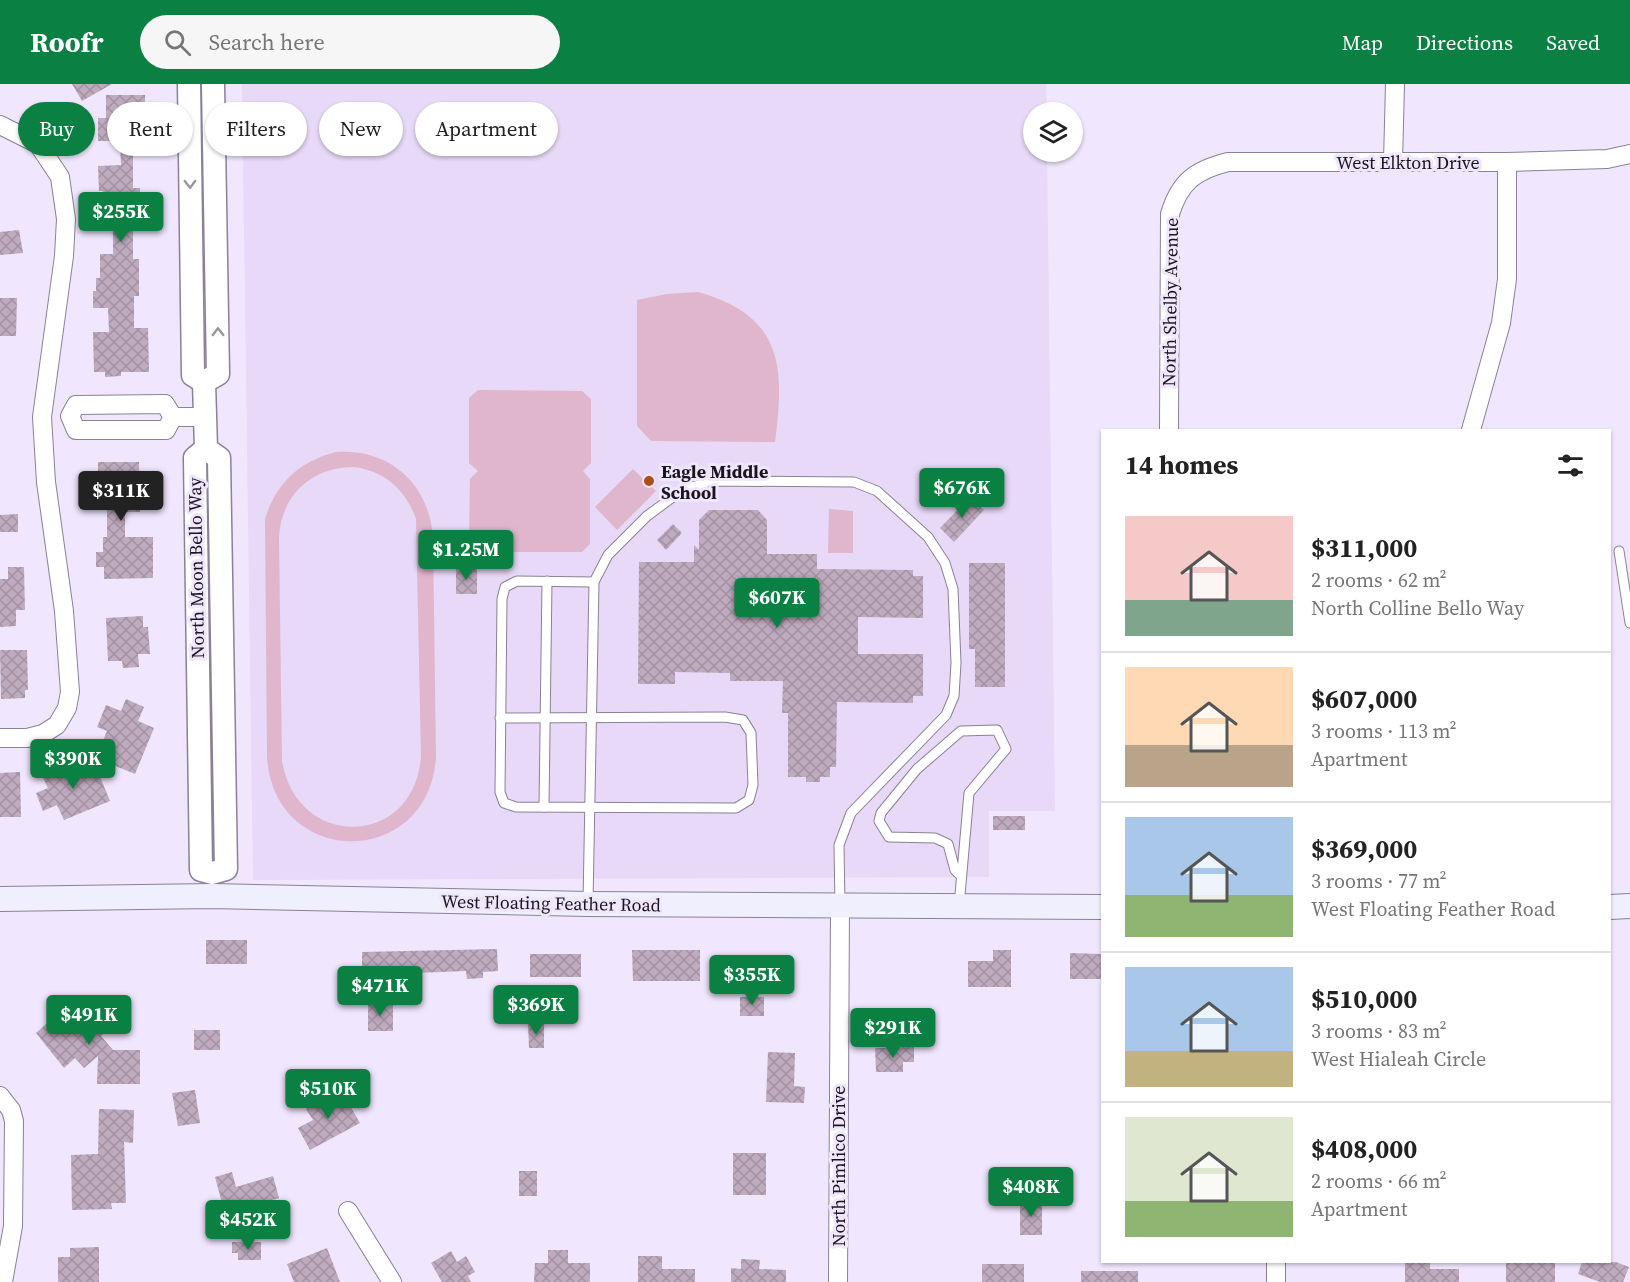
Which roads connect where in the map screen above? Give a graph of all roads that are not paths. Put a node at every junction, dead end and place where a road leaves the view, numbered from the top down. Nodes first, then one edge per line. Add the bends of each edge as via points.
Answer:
1 (189, 84) edge
2 (213, 84) edge
3 (1395, 84) edge
4 (0, 125) edge
5 (1630, 154) edge
6 (1393, 162) junction
7 (1507, 162) junction
8 (1190, 179) joint
9 (204, 382) junction
10 (70, 416) junction
11 (42, 417) junction
12 (173, 417) junction
13 (205, 417) junction
14 (1168, 429) edge
15 (1471, 429) edge
16 (1619, 551) dead end
17 (547, 582) junction
18 (594, 582) junction
19 (1630, 624) edge
20 (500, 718) junction
21 (545, 718) junction
22 (592, 719) junction
23 (0, 738) edge
24 (544, 807) junction
25 (590, 807) junction
26 (961, 876) junction
27 (212, 885) junction
28 (0, 899) edge
29 (588, 904) junction
30 (840, 905) junction
31 (959, 906) junction
32 (1101, 906) edge
33 (1611, 906) edge
34 (1630, 906) edge
35 (2, 1098) edge
36 (348, 1211) dead end
37 (1276, 1263) edge
38 (3, 1282) edge
39 (392, 1282) edge
40 (837, 1282) edge
41 (1276, 1282) edge

1 -> 9 street via 193,375
9 -> 2 street via 218,374
3 - 6 street
4 - 11 street via 38,144 60,177 66,219 64,256
5 - 7 street, West Elkton Drive via 1607,159
6 - 7 street, West Elkton Drive
6 - 8 street, West Elkton Drive via 1228,162 1208,167
7 - 15 street via 1507,279 1501,323
8 - 14 street, North Shelby Avenue via 1176,194 1170,214
9 - 13 street
10 - 11 street
10 - 12 street via 76,405 165,404
10 - 12 street via 76,430 166,430
11 - 23 street via 70,692 67,708 57,725 27,738
12 - 13 street
13 - 27 street, North Moon Bello Way via 206,448 219,458 226,869
16 - 19 lane
17 - 18 lane
17 - 20 lane via 517,581 505,587 501,599
17 - 21 lane
18 - 22 lane
18 - 30 lane via 608,555 647,516 681,490 710,481 854,482 877,491 928,537 945,562 953,589 954,696 946,716 851,813 839,845
20 - 21 lane
20 - 24 lane via 500,792 504,803
21 - 22 lane
21 - 24 lane
22 - 25 lane
22 - 25 lane via 743,720 752,733 753,785 749,800 736,808
24 - 25 lane
25 - 29 lane
26 - 26 lane via 969,793 1006,749 997,730 961,731 917,769 880,813 879,821 889,837 935,838 948,844 955,870
26 - 31 lane
27 - 28 main road, West Floating Feather Road
27 - 29 main road, West Floating Feather Road
29 - 30 main road, West Floating Feather Road
30 - 31 main road, West Floating Feather Road
30 - 40 street, North Pimlico Drive
31 - 32 main road, West Floating Feather Road
33 - 34 main road
35 - 38 street via 11,1110 14,1133 13,1226
36 - 39 street
37 - 41 street

